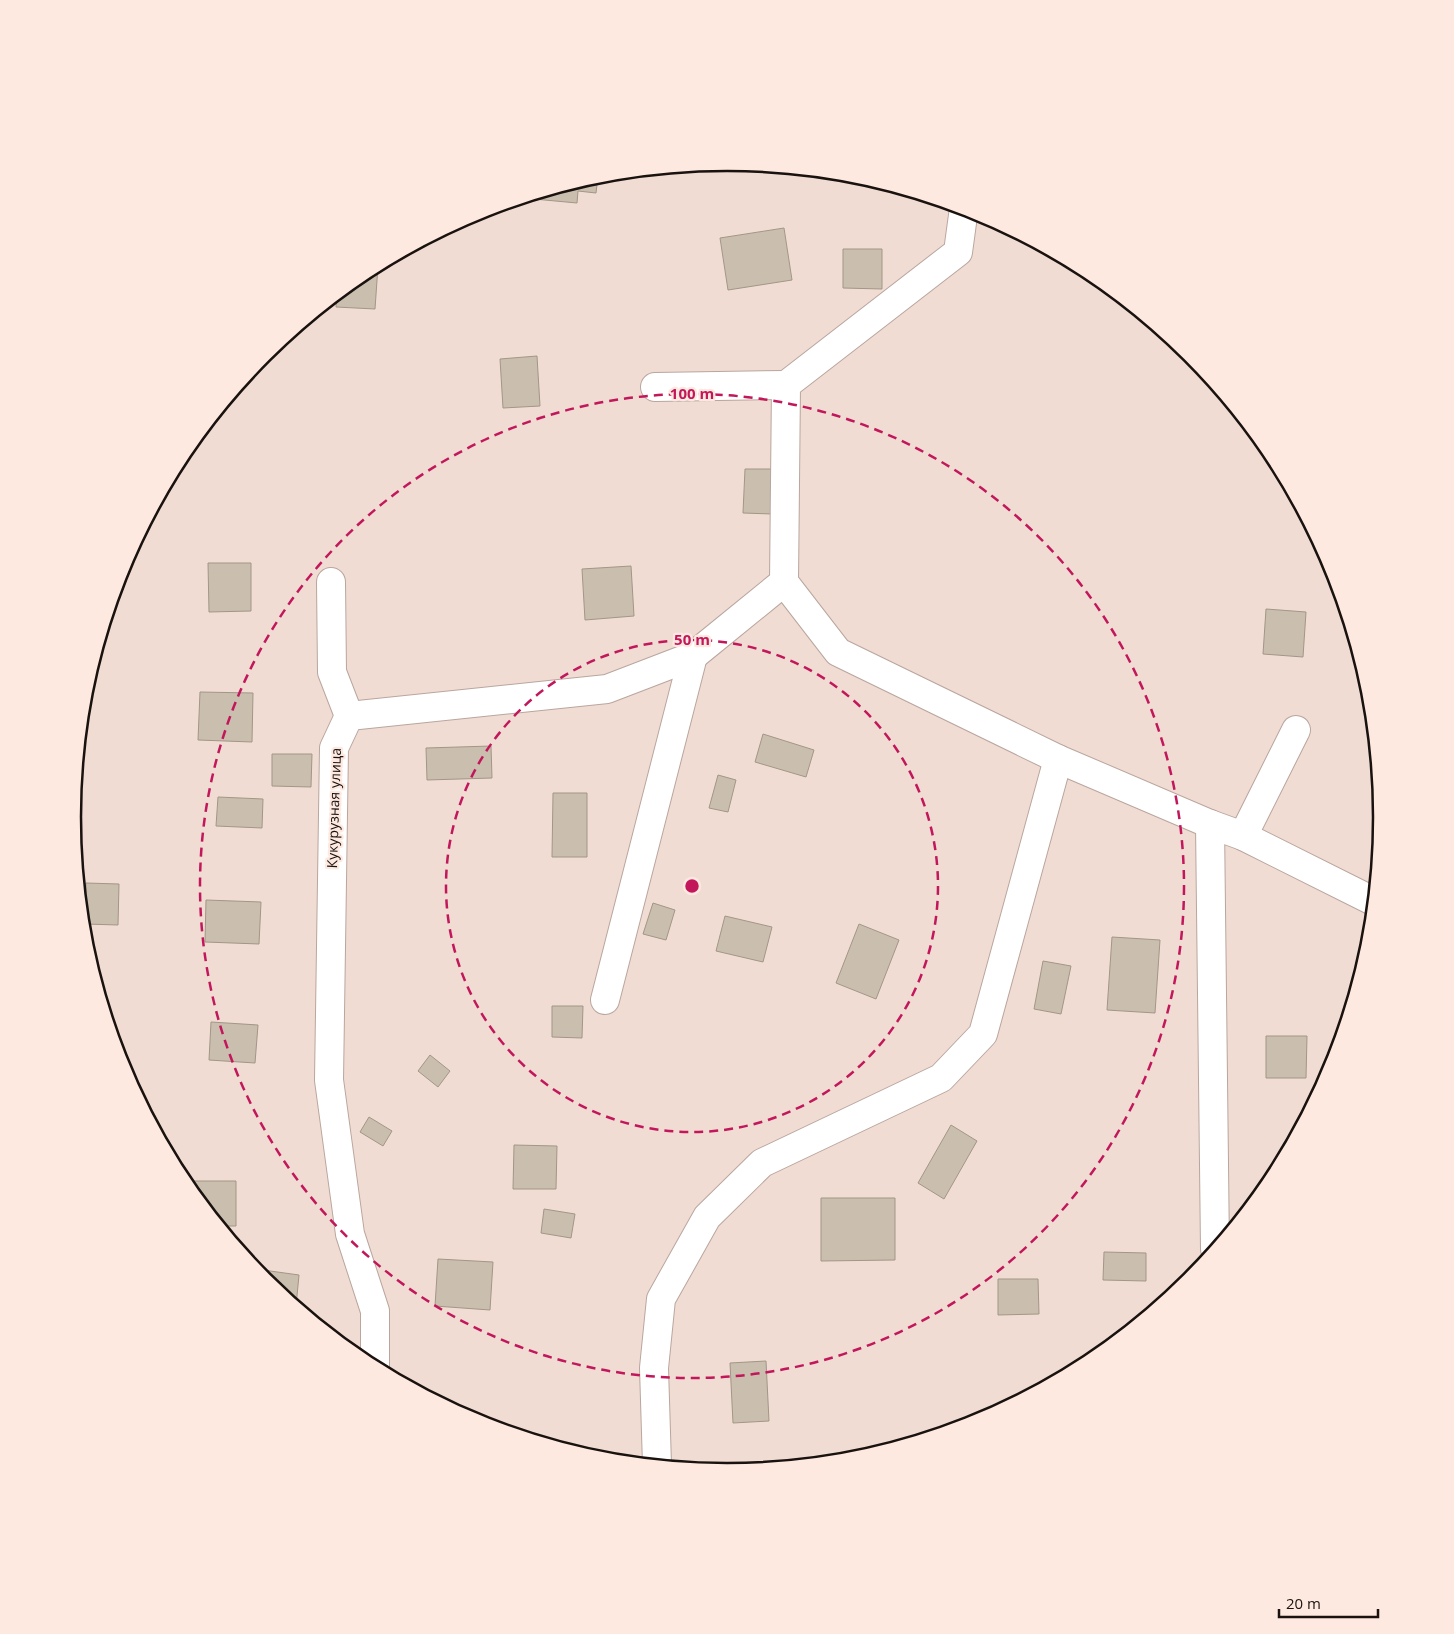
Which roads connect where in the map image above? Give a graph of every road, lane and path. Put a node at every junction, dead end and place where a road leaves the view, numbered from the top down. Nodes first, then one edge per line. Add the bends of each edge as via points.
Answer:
1 (963, 216) edge
2 (786, 385) junction
3 (654, 387) dead end
4 (331, 582) dead end
5 (784, 582) junction
6 (693, 656) junction
7 (348, 716) junction
8 (1296, 730) dead end
9 (1058, 759) junction
10 (1210, 824) junction
11 (1243, 836) junction
12 (1367, 898) edge
13 (605, 1000) dead end
14 (1215, 1241) edge
15 (375, 1358) edge
16 (657, 1458) edge

1 - 2 street via 958,252
2 - 3 street
2 - 5 street
4 - 7 street via 332,672
5 - 6 street
5 - 9 street via 838,652
6 - 7 street via 607,689
6 - 13 street
7 - 15 street, Кукурузная улица via 334,748 329,1080 350,1234 375,1311
8 - 11 street
9 - 10 street
9 - 16 street via 983,1034 940,1078 762,1163 707,1217 661,1299 654,1368
10 - 11 street
10 - 14 street
11 - 12 street

